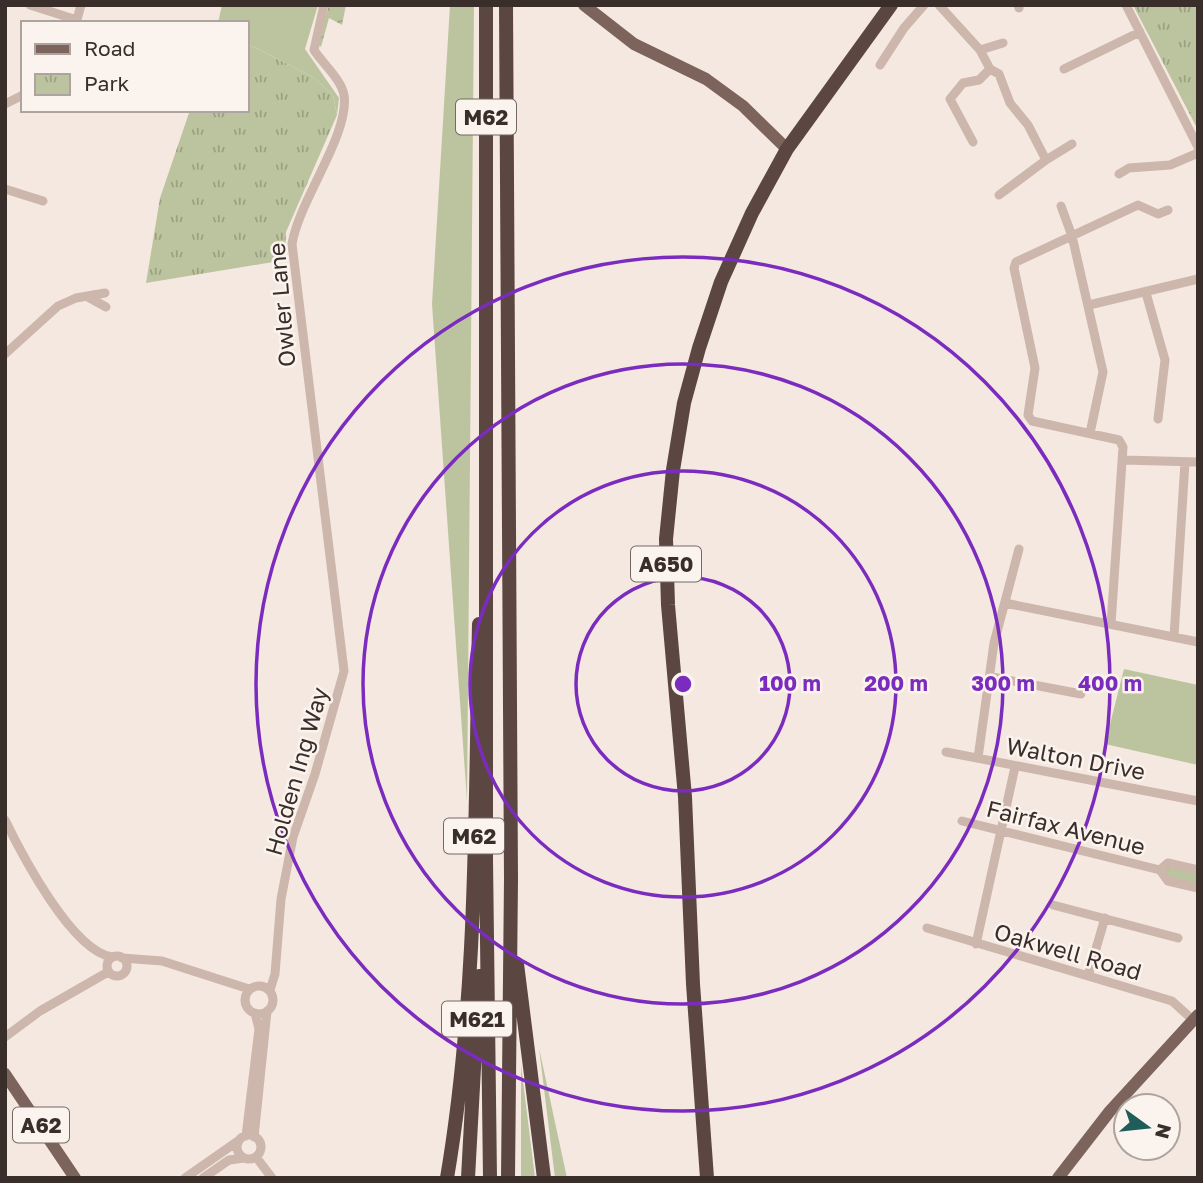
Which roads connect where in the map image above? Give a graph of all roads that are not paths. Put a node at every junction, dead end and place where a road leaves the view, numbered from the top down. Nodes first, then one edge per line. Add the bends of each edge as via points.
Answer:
1 (30, 5) edge
2 (81, 5) edge
3 (324, 5) edge
4 (486, 5) edge
5 (506, 5) edge
6 (584, 5) edge
7 (891, 5) edge
8 (924, 5) edge
9 (939, 5) edge
10 (1126, 5) edge
11 (76, 21) edge
12 (1140, 32) junction
13 (1003, 43) dead end
14 (980, 50) junction
15 (880, 65) dead end
16 (990, 69) junction
17 (1063, 69) dead end
18 (21, 96) edge
19 (5, 104) edge
20 (974, 142) dead end
21 (1072, 144) dead end
22 (1198, 147) edge
23 (787, 149) junction
24 (1198, 153) edge
25 (1046, 160) junction
26 (1119, 174) dead end
27 (5, 189) edge
28 (999, 195) dead end
29 (43, 201) dead end
30 (1061, 206) dead end
31 (1168, 210) dead end
32 (1072, 236) junction
33 (1198, 279) edge
34 (105, 293) dead end
35 (1146, 293) junction
36 (88, 297) junction
37 (1089, 305) junction
38 (106, 307) dead end
39 (6, 352) edge
40 (312, 413) joint
41 (1158, 419) dead end
42 (1090, 433) junction
43 (1123, 460) junction
44 (1185, 462) junction
45 (1198, 462) edge
46 (488, 494) junction
47 (1019, 549) dead end
48 (1005, 603) junction
49 (1111, 624) junction
50 (1174, 637) junction
51 (1198, 642) edge
52 (992, 677) junction
53 (1082, 694) dead end
54 (946, 752) dead end
55 (978, 758) junction
56 (1015, 767) junction
57 (1198, 801) edge
58 (5, 820) edge
59 (962, 821) dead end
60 (1002, 831) junction
61 (486, 860) junction
62 (1160, 870) junction
63 (1198, 870) edge
64 (1198, 888) edge
65 (1053, 905) dead end
66 (510, 911) junction
67 (1105, 918) junction
68 (927, 928) dead end
69 (1178, 938) dead end
70 (976, 944) junction
71 (96, 951) junction
72 (117, 957) junction
73 (146, 960) junction
74 (114, 972) junction
75 (1088, 976) junction
76 (266, 988) junction
77 (247, 994) junction
78 (267, 1012) junction
79 (254, 1013) junction
80 (1195, 1017) edge
81 (5, 1037) edge
82 (262, 1060) junction
83 (5, 1074) edge
84 (253, 1074) junction
85 (246, 1138) junction
86 (256, 1157) junction
87 (244, 1158) junction
88 (75, 1178) edge
89 (185, 1178) edge
90 (203, 1178) edge
91 (272, 1178) edge
92 (447, 1178) edge
93 (468, 1178) edge
94 (490, 1178) edge
95 (508, 1178) edge
96 (544, 1178) edge
97 (707, 1178) edge
98 (1058, 1178) edge

1 - 11 street
2 - 11 street
3 - 40 street, Owler Lane via 314,50 344,94 343,115 292,244
4 - 46 highway, M62
5 - 66 highway, M62
6 - 23 main road via 634,44 725,92
7 - 23 highway, A650
8 - 15 street
9 - 14 street
10 - 12 street
12 - 17 street
12 - 22 street
13 - 14 street
14 - 16 street
16 - 20 street via 945,98
16 - 25 street via 999,74 1010,103
18 - 19 street
21 - 25 street
23 - 97 highway, A650 via 721,282 699,348 684,403 666,539
24 - 26 street via 1170,165 1129,168
25 - 28 street
27 - 29 street
30 - 32 street
31 - 32 street via 1158,214 1138,205
32 - 37 street
32 - 42 street via 1016,262 1014,268 1035,368 1028,415 1032,421
33 - 35 street
34 - 36 street
35 - 37 street
35 - 41 street via 1165,360
36 - 38 street
36 - 39 street via 58,306
37 - 42 street via 1103,372
40 - 76 street, Holden Ing Way via 344,671 293,837 281,899 275,974
42 - 43 street via 1119,440
43 - 44 street
43 - 49 street
44 - 45 street
44 - 50 street
46 - 61 highway, M62
46 - 92 highway, M62 via 480,576 470,965 458,1115
47 - 48 street
48 - 49 street
48 - 52 street via 994,643
49 - 50 street
50 - 51 street
52 - 53 street
52 - 55 street
54 - 55 street, Walton Drive
55 - 56 street, Walton Drive
56 - 57 street, Walton Drive
56 - 60 street
58 - 71 street via 55,909
59 - 60 street, Fairfax Avenue
60 - 62 street, Fairfax Avenue
60 - 70 street
61 - 93 highway, M621
61 - 94 highway, M62
62 - 63 street, Fairfax Avenue via 1168,863
62 - 64 street, Fairfax Avenue via 1168,881
65 - 67 street
66 - 95 highway, M62
66 - 96 highway, M621
67 - 69 street
67 - 75 street
68 - 70 street, Oakwell Road
70 - 75 street, Oakwell Road
71 - 72 street
71 - 74 street
72 - 73 street
72 - 74 street
72 - 74 street via 126,963
73 - 74 street
73 - 77 street via 225,982
74 - 81 street via 103,984 90,985 40,1011
75 - 80 street, Oakwell Road via 1172,1001
76 - 77 street, Holden Ing Way
76 - 78 street via 273,999
77 - 79 street via 247,1008
78 - 79 street
78 - 82 street
79 - 84 street via 259,1029
80 - 98 main road via 1110,1111
82 - 84 street
82 - 85 street
83 - 88 main road, A62
84 - 85 street
85 - 86 street via 260,1146
85 - 87 street via 237,1149
85 - 89 street
86 - 87 street
86 - 91 street
87 - 90 street via 229,1160

